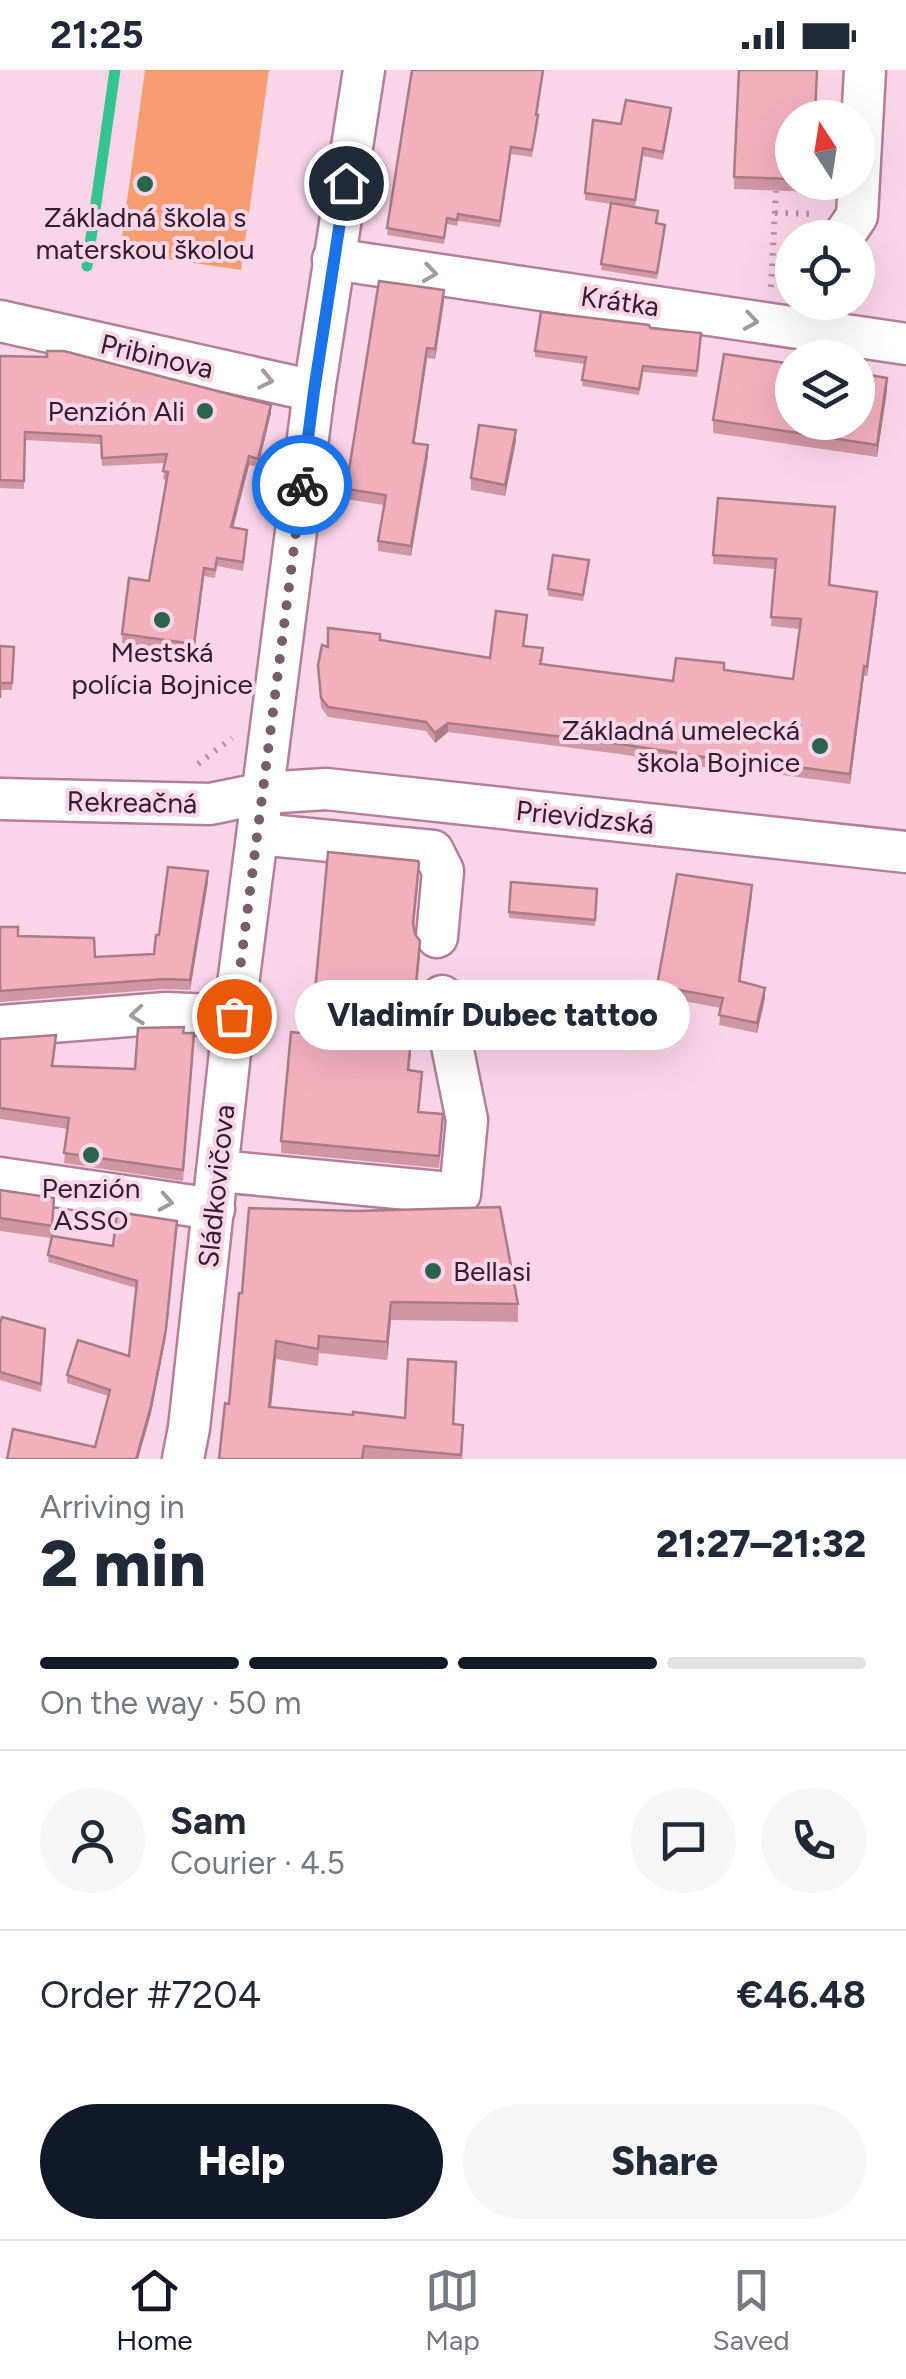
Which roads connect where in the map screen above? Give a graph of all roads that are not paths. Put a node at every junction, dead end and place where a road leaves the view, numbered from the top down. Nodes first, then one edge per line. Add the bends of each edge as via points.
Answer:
1 (364, 70) edge
2 (865, 70) edge
3 (854, 220) edge
4 (333, 259) junction
5 (803, 320) edge
6 (836, 320) edge
7 (0, 321) edge
8 (906, 344) edge
9 (314, 391) junction
10 (264, 793) junction
11 (0, 799) edge
12 (258, 834) junction
13 (906, 852) edge
14 (437, 938) dead end
15 (442, 996) dead end
16 (234, 1016) junction
17 (0, 1026) edge
18 (0, 1178) edge
19 (216, 1190) junction
20 (183, 1459) edge

1 - 4 street, Sládkovičova
2 - 3 street
4 -> 5 street, Krátka via 770,324
4 - 9 street, Sládkovičova
6 - 8 street, Krátka
7 -> 9 street, Pribinova
9 - 10 street, Sládkovičova
10 - 11 street, Rekreačná via 210,804
10 - 12 street, Sládkovičova
10 - 13 street, Prievidzská via 326,789
12 - 14 street via 433,850 443,871
12 - 16 street, Sládkovičova
15 - 19 street via 467,1120 460,1210
16 -> 17 street via 166,1013
16 - 19 street, Sládkovičova
18 -> 19 street
19 - 20 street, Sládkovičova

